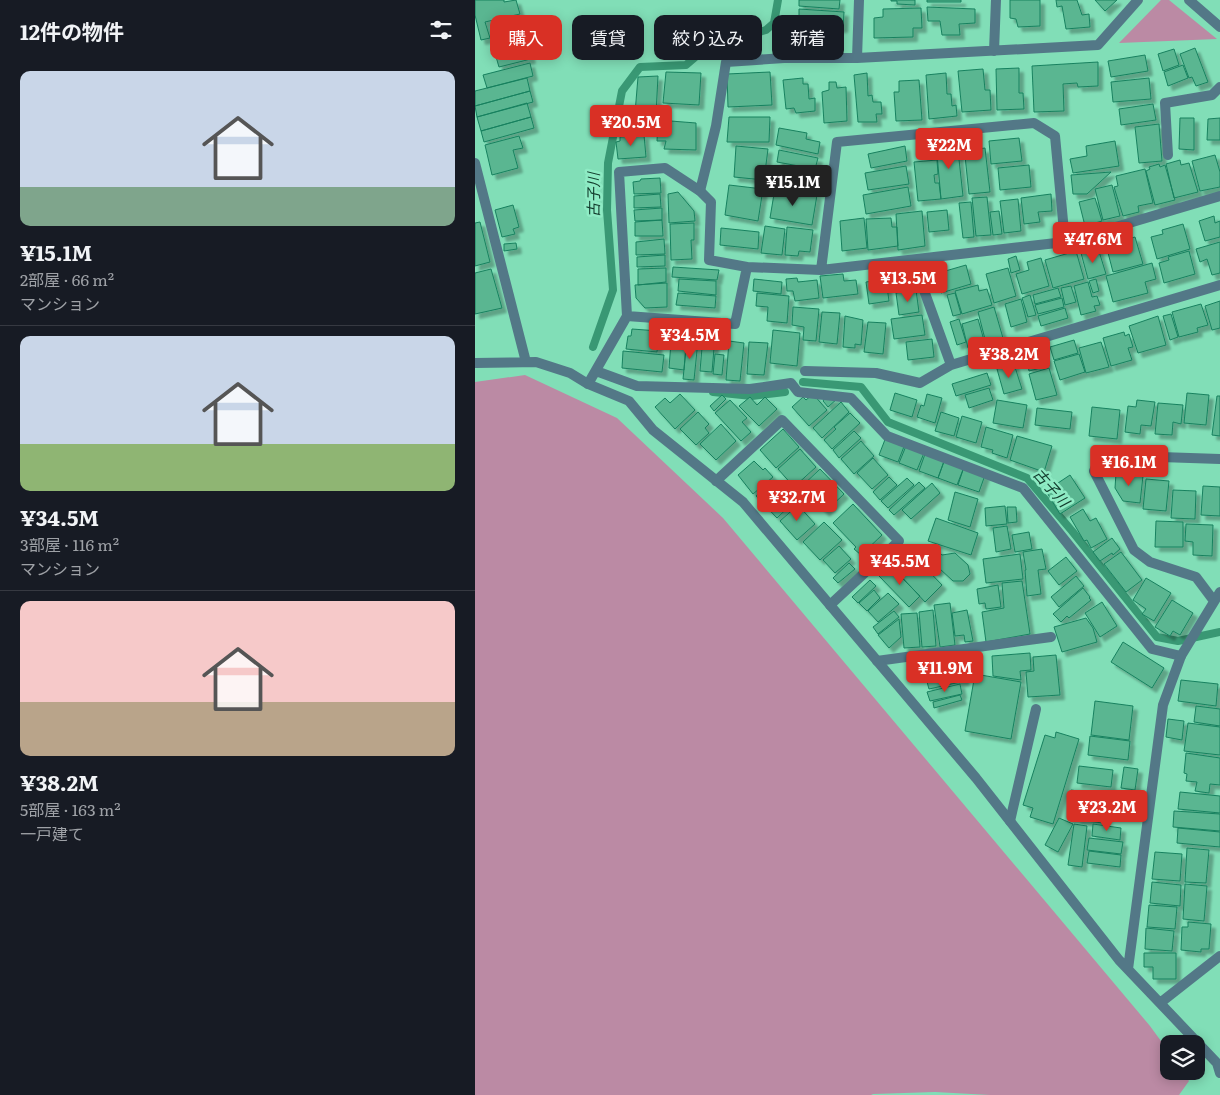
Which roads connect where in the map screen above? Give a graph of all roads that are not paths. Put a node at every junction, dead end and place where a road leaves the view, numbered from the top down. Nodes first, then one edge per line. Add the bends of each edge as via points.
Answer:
1 (859, 0) edge
2 (996, 0) edge
3 (1138, 0) edge
4 (1189, 0) edge
5 (1220, 27) edge
6 (994, 51) junction
7 (857, 58) junction
8 (1220, 87) edge
9 (1167, 155) dead end
10 (475, 163) edge
11 (701, 191) junction
12 (1220, 196) edge
13 (1065, 242) junction
14 (913, 260) junction
15 (747, 267) junction
16 (821, 270) junction
17 (1220, 285) edge
18 (627, 316) junction
19 (526, 362) junction
20 (475, 363) edge
21 (951, 365) junction
22 (805, 370) dead end
23 (596, 371) junction
24 (588, 384) junction
25 (1220, 460) edge
26 (716, 481) junction
27 (1220, 592) edge
28 (1214, 601) junction
29 (830, 605) junction
30 (1051, 637) dead end
31 (1181, 656) junction
32 (877, 661) junction
33 (1036, 709) dead end
34 (1010, 821) junction
35 (1220, 956) edge
36 (1127, 969) junction
37 (1160, 1003) junction
38 (1220, 1073) edge

1 - 7 street
2 - 6 street
3 - 6 street via 1098,46
4 - 5 street
6 - 7 street
7 - 11 street via 726,62
8 - 9 street via 1212,96 1165,103
10 - 19 street
11 - 15 street via 711,202 709,260
11 - 18 street via 665,168 619,172
12 - 13 street
13 - 14 street
13 - 16 street via 1055,136 1034,122 837,142
14 - 16 street
14 - 21 street
15 - 16 street
15 - 18 street via 735,324
17 - 21 street
18 - 23 street
19 - 20 street
19 - 24 street via 570,373
21 - 22 street via 920,383 876,372
23 - 24 street
23 - 31 street via 637,386 750,389 791,383 798,392 851,398 887,436 1023,488 1152,649
24 - 26 street via 629,400 653,430
25 - 28 street via 1101,455 1094,471 1134,550 1150,562 1197,577
26 - 29 street via 743,502
26 - 29 street via 782,420 899,541
27 - 28 street
28 - 31 street
29 - 32 street
30 - 32 street
31 - 36 street via 1163,705
32 - 34 street
33 - 34 street
34 - 36 street
35 - 37 street
36 - 37 street
37 - 38 street via 1217,1062

